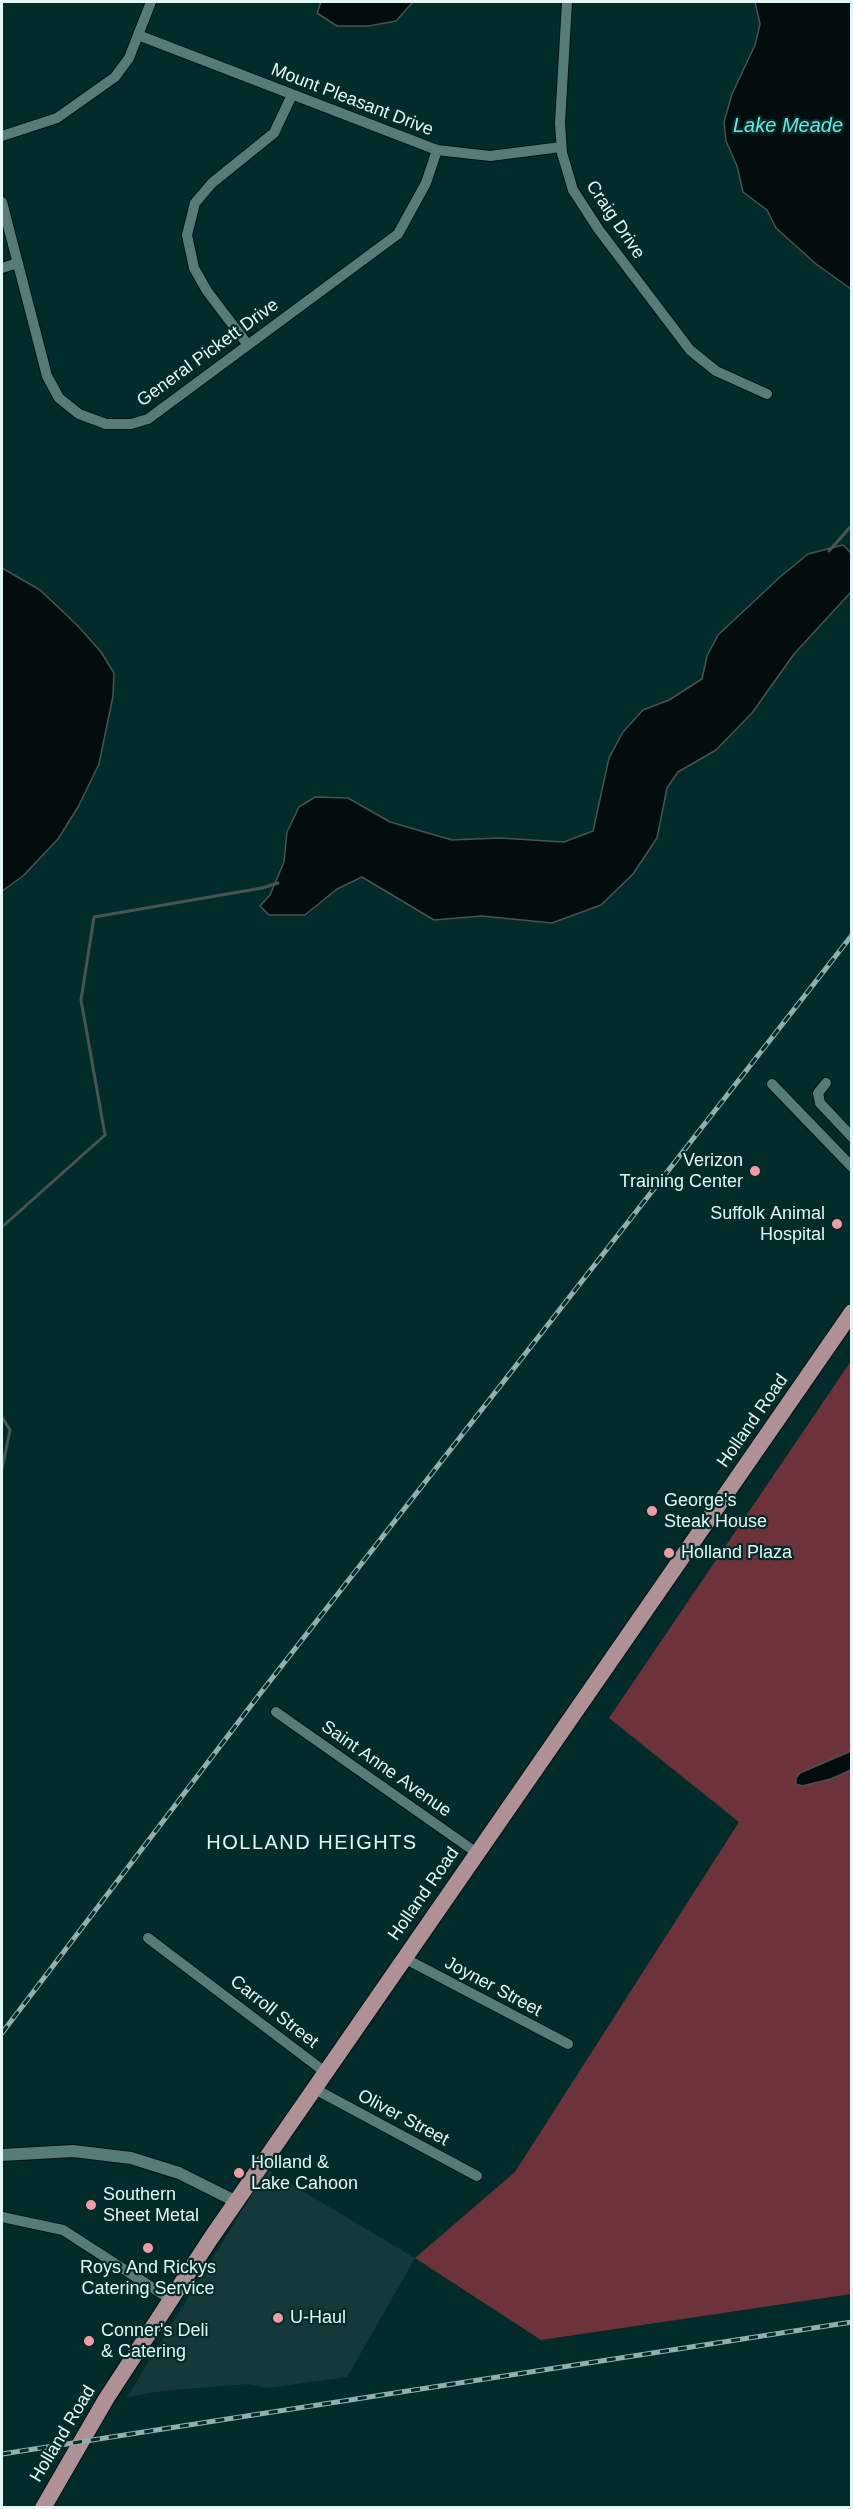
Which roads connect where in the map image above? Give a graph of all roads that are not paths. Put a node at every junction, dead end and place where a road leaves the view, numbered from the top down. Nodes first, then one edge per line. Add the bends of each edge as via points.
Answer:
1 (151, 2) edge
2 (567, 2) edge
3 (138, 34) junction
4 (292, 94) junction
5 (2, 136) edge
6 (561, 147) junction
7 (437, 150) junction
8 (2, 202) edge
9 (18, 263) junction
10 (2, 268) edge
11 (248, 345) junction
12 (767, 394) dead end
13 (826, 1083) dead end
14 (772, 1084) dead end
15 (852, 1137) edge
16 (852, 1167) edge
17 (852, 1312) edge
18 (276, 1712) dead end
19 (477, 1853) junction
20 (147, 1938) dead end
21 (404, 1958) junction
22 (568, 2044) dead end
23 (325, 2072) junction
24 (313, 2088) junction
25 (2, 2155) edge
26 (477, 2176) dead end
27 (235, 2202) junction
28 (2, 2217) edge
29 (170, 2299) junction
30 (43, 2508) edge

1 - 3 street
2 - 6 street, Craig Drive
3 - 4 street, Mount Pleasant Drive
3 - 5 street via 123,68 105,84 57,118
4 - 7 street, Mount Pleasant Drive
4 - 11 street via 274,134 212,183 195,203 187,235 194,268
6 - 7 street, Mount Pleasant Drive via 490,156
6 - 12 street, Craig Drive via 581,206 679,338 702,362
7 - 11 street, General Pickett Drive via 426,183 398,234
8 - 9 street, General Pickett Drive
9 - 10 street
9 - 11 street, General Pickett Drive via 47,376 59,398 79,414 106,424 148,419
13 - 15 street via 818,1093 820,1103
14 - 16 street
17 - 19 main road, Holland Road
18 - 19 street, Saint Anne Avenue
19 - 21 main road, Holland Road
20 - 23 street, Carroll Street
21 - 22 street, Joyner Street
21 - 23 main road, Holland Road
23 - 24 main road, Holland Road
24 - 26 street, Oliver Street
24 - 27 main road, Holland Road
25 - 27 street via 73,2151 131,2158 179,2173
27 - 29 main road, Holland Road
28 - 29 street via 63,2230
29 - 30 main road, Holland Road via 91,2423

